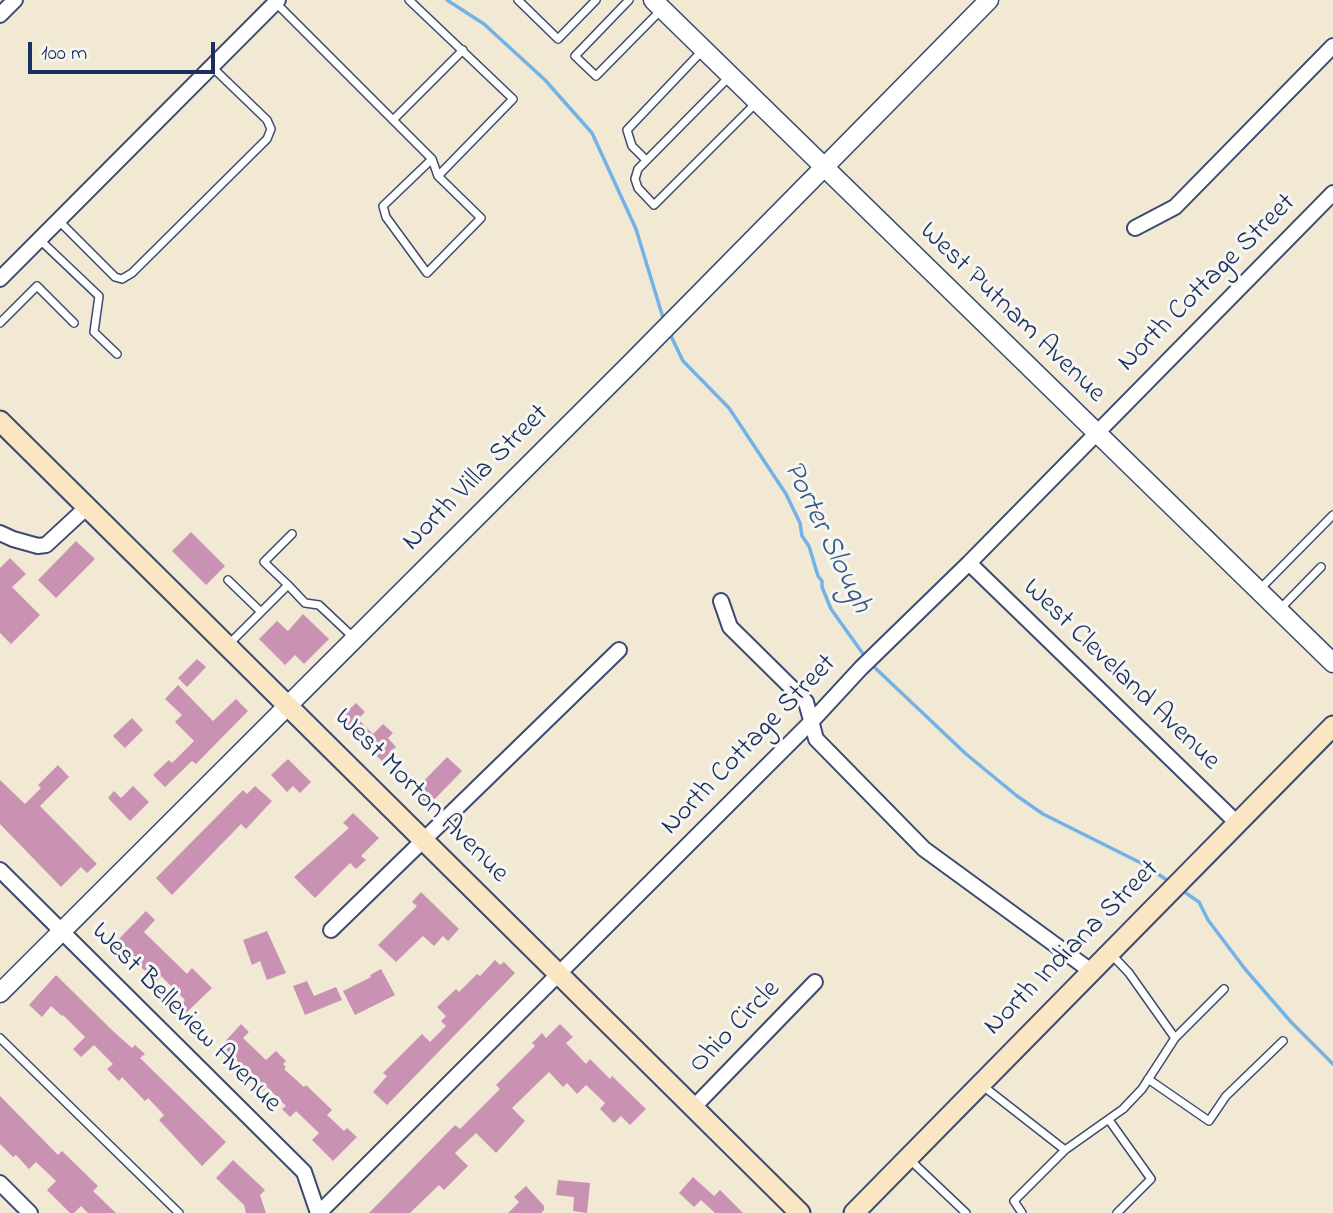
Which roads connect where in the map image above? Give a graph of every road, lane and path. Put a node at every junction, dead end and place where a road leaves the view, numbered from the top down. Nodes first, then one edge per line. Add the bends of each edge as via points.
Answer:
1 (15, 0) edge
2 (409, 0) edge
3 (518, 0) edge
4 (596, 0) edge
5 (629, 0) edge
6 (989, 0) edge
7 (276, 1) edge
8 (658, 4) edge
9 (0, 15) edge
10 (1333, 46) edge
11 (463, 50) junction
12 (704, 50) junction
13 (211, 66) junction
14 (731, 76) junction
15 (757, 102) junction
16 (393, 120) junction
17 (432, 159) junction
18 (646, 160) junction
19 (822, 167) junction
20 (438, 176) junction
21 (1333, 193) edge
22 (57, 220) junction
23 (1135, 228) dead end
24 (39, 239) junction
25 (0, 279) edge
26 (0, 322) edge
27 (74, 323) dead end
28 (117, 354) dead end
29 (0, 421) edge
30 (1095, 433) junction
31 (87, 506) junction
32 (1333, 515) edge
33 (0, 533) edge
34 (292, 534) dead end
35 (969, 563) junction
36 (1321, 567) dead end
37 (228, 580) dead end
38 (288, 585) junction
39 (1258, 591) junction
40 (722, 601) dead end
41 (1279, 610) junction
42 (261, 612) junction
43 (354, 639) junction
44 (227, 646) junction
45 (619, 650) dead end
46 (1333, 663) edge
47 (287, 705) junction
48 (812, 721) junction
49 (1333, 726) edge
50 (1237, 823) junction
51 (424, 841) junction
52 (0, 870) edge
53 (331, 930) dead end
54 (62, 932) junction
55 (1109, 952) junction
56 (1091, 971) junction
57 (559, 974) junction
58 (815, 982) dead end
59 (1224, 989) dead end
60 (0, 993) edge
61 (0, 1038) edge
62 (1175, 1038) junction
63 (1283, 1041) dead end
64 (1148, 1079) junction
65 (980, 1083) junction
66 (693, 1108) junction
67 (1110, 1120) junction
68 (1065, 1150) junction
69 (908, 1158) junction
70 (0, 1183) edge
71 (30, 1213) edge
72 (179, 1213) edge
73 (318, 1213) edge
74 (800, 1213) edge
75 (854, 1213) edge
76 (966, 1213) edge
77 (1022, 1213) edge
78 (1116, 1213) edge

1 - 9 street
2 - 11 lane
3 - 4 lane via 558,39
5 - 8 lane via 575,56 597,76
6 - 19 street, North Villa Street
7 - 13 street
7 - 16 lane
8 - 12 street, West Putnam Avenue
10 - 23 street via 1175,207
11 - 16 lane
11 - 20 lane via 513,99
12 - 14 street, West Putnam Avenue
12 - 18 lane via 627,130 632,146
13 - 22 street
13 - 22 lane via 271,129 132,274 122,279 115,276
14 - 15 street, West Putnam Avenue
14 - 18 lane
15 - 18 lane via 654,205 636,184 638,169
15 - 19 street, West Putnam Avenue
16 - 17 lane
17 - 20 lane
17 - 20 lane via 383,206 386,217 427,273 481,218
19 - 30 street, West Putnam Avenue
19 - 43 street, North Villa Street
21 - 30 street, North Cottage Street
22 - 24 street
24 - 25 street
24 - 28 lane via 99,296 94,332
26 - 27 lane via 37,286
29 - 31 main road, West Morton Avenue
30 - 35 street, North Cottage Street
30 - 39 street, West Putnam Avenue
31 - 33 street via 46,545
31 - 44 main road, West Morton Avenue
32 - 39 lane
34 - 38 lane via 264,562
35 - 48 street, North Cottage Street
35 - 50 street, West Cleveland Avenue
36 - 41 lane
37 - 42 lane
38 - 42 lane
38 - 43 lane via 305,603 319,605
39 - 41 street, West Putnam Avenue
40 - 48 street via 730,627 806,702
41 - 46 street, West Putnam Avenue
42 - 44 lane
43 - 47 street, North Villa Street
44 - 47 main road, West Morton Avenue
45 - 51 street
47 - 51 main road, West Morton Avenue
47 - 54 street, North Villa Street
48 - 56 street via 816,739 924,849
48 - 57 street, North Cottage Street
49 - 50 main road, North Indiana Street
50 - 55 main road, North Indiana Street
51 - 53 street
51 - 57 main road, West Morton Avenue
52 - 54 street, West Belleview Avenue
54 - 60 street, North Villa Street
54 - 73 street, West Belleview Avenue via 304,1172
55 - 56 main road, North Indiana Street
55 - 62 lane
56 - 65 main road, North Indiana Street
57 - 66 main road, West Morton Avenue
57 - 73 street, North Cottage Street
58 - 66 street, Ohio Circle
59 - 62 lane
61 - 72 lane
62 - 64 lane
63 - 64 lane via 1226,1096 1209,1121
64 - 67 lane
65 - 68 lane
65 - 69 main road, North Indiana Street
66 - 74 main road, West Morton Avenue
67 - 68 lane
67 - 78 lane via 1151,1180
68 - 77 lane via 1014,1201
69 - 75 main road, North Indiana Street
69 - 76 lane
70 - 71 street

